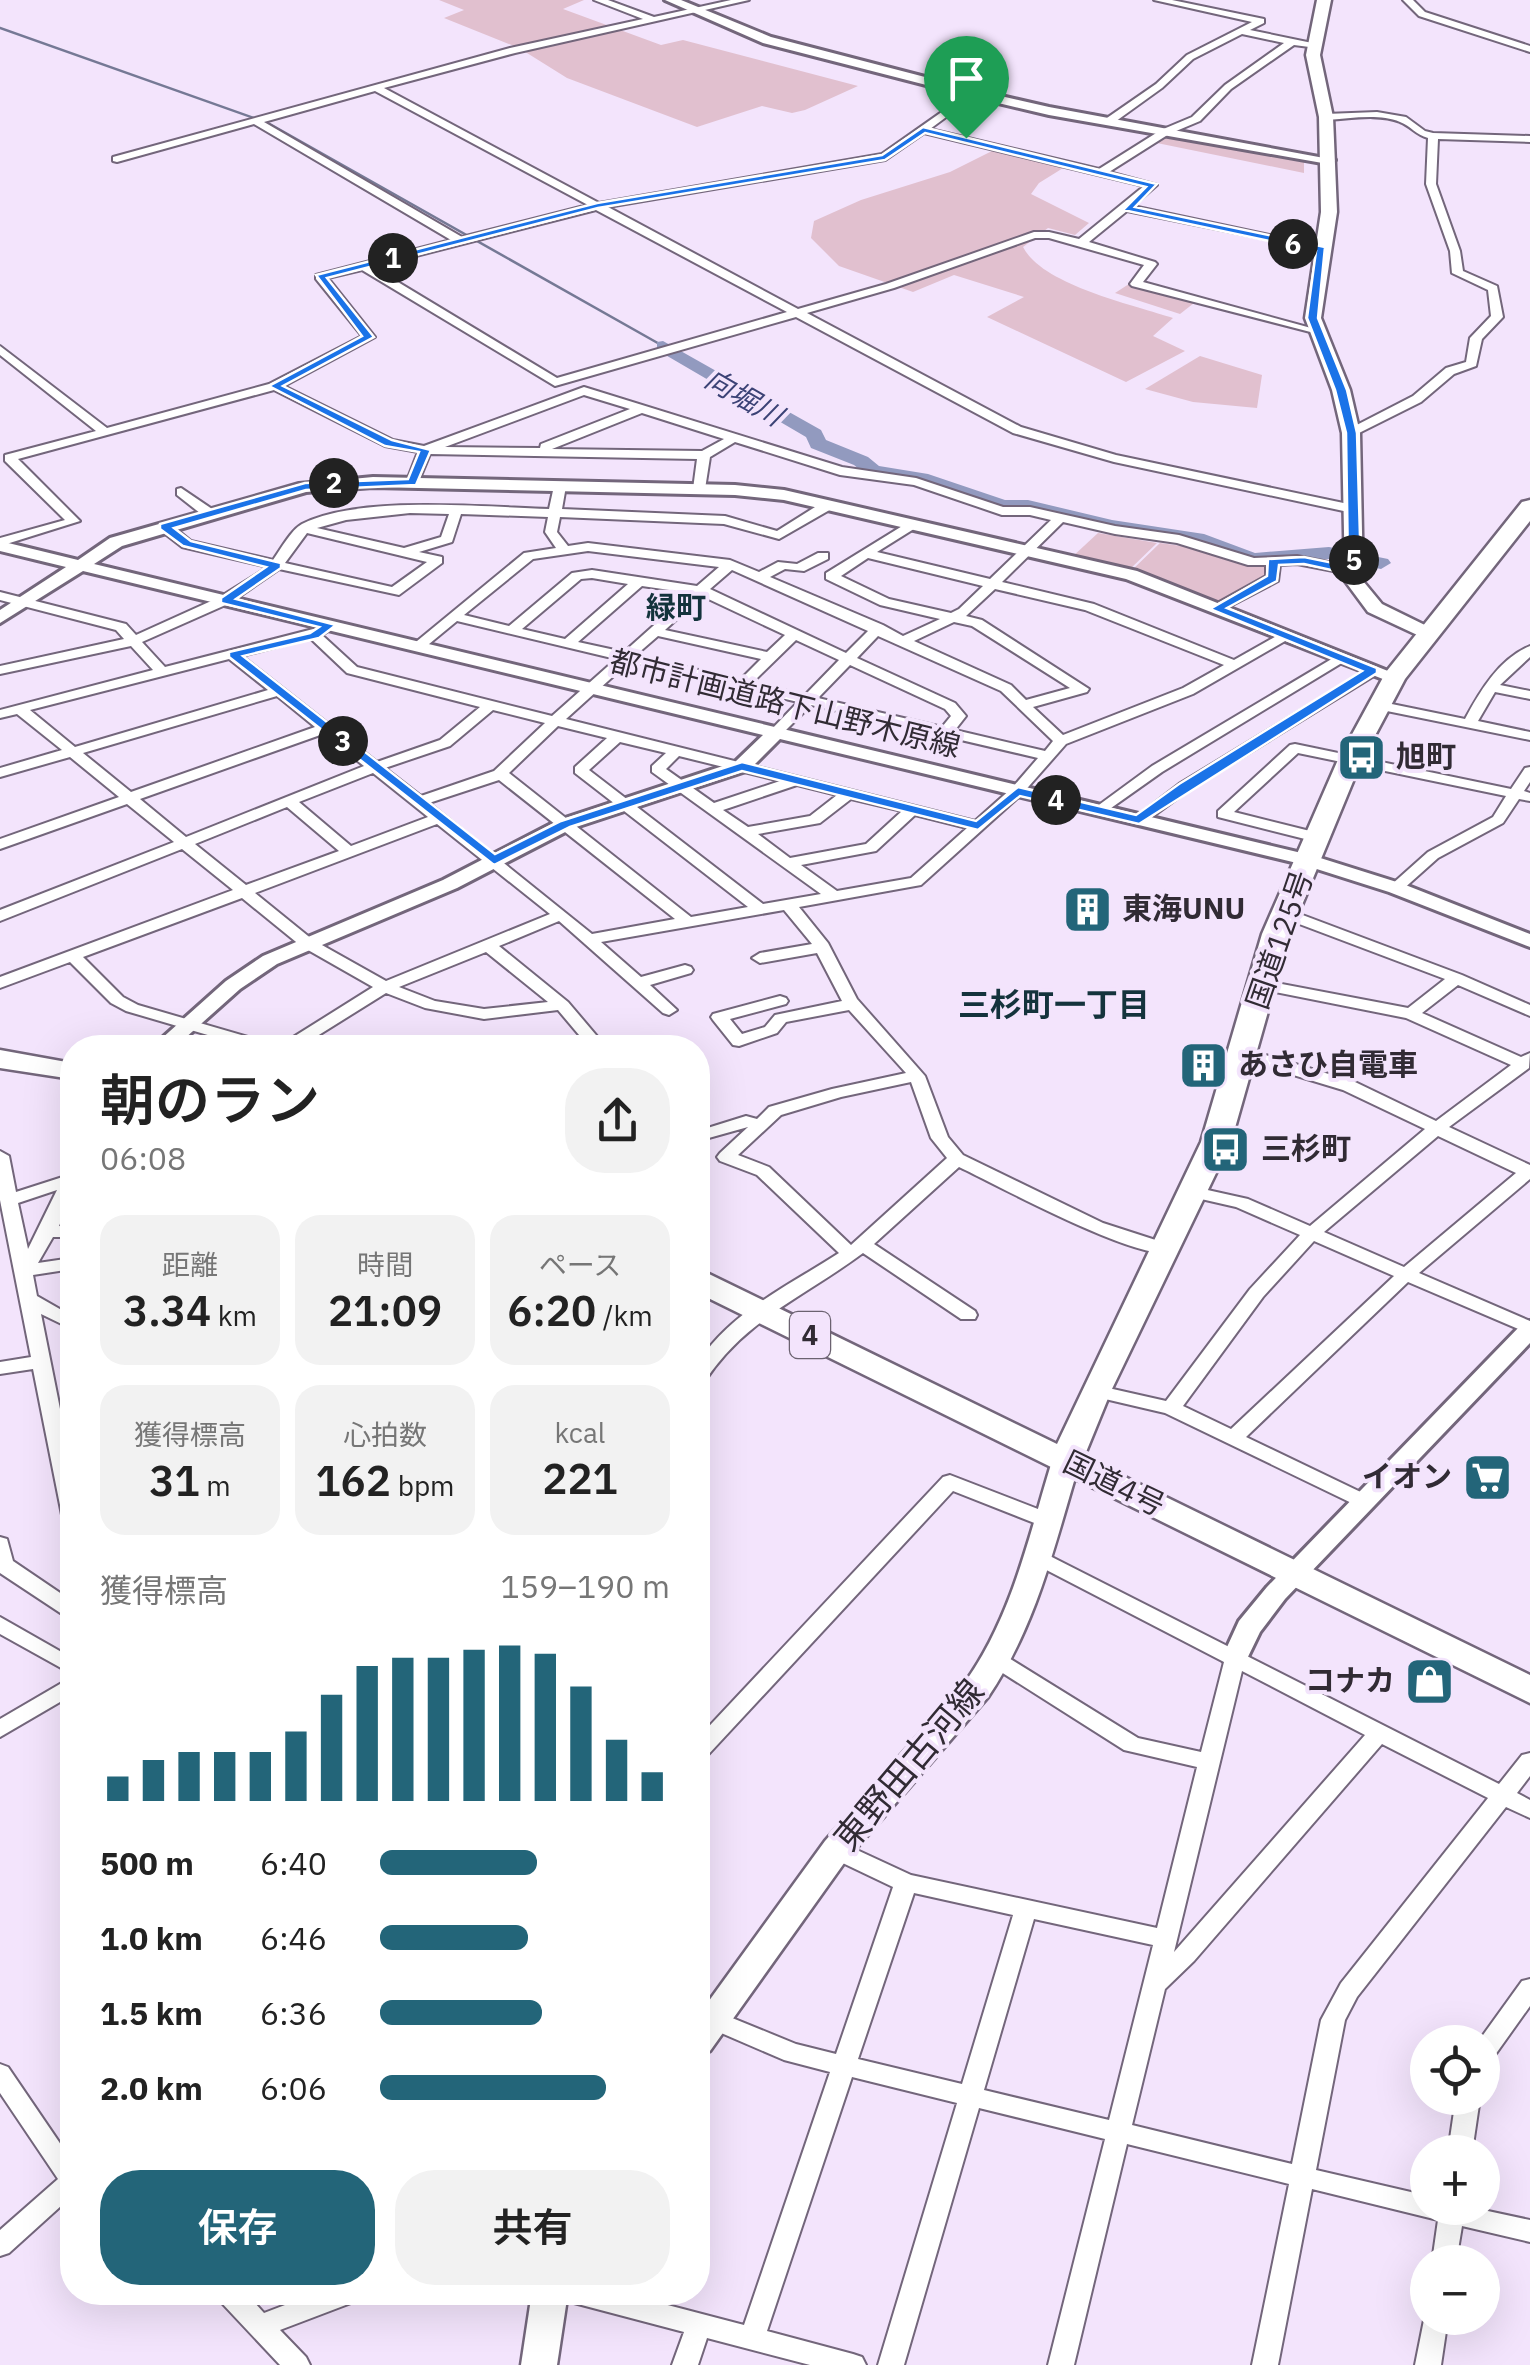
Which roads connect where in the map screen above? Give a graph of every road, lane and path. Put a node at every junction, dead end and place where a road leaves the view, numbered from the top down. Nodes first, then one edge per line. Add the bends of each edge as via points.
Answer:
1 (599, 0) edge
2 (671, 0) edge
3 (744, 0) edge
4 (1159, 0) edge
5 (1324, 0) edge
6 (1408, 0) edge
7 (697, 11) junction
8 (656, 20) junction
9 (1241, 31) junction
10 (1290, 43) junction
11 (1314, 46) junction
12 (1530, 50) edge
13 (376, 88) junction
14 (973, 94) junction
15 (1326, 116) junction
16 (255, 121) junction
17 (1108, 122) junction
18 (923, 130) junction
19 (1165, 132) junction
20 (1434, 136) junction
21 (1530, 139) edge
22 (117, 158) dead end
23 (1328, 160) junction
24 (1100, 173) junction
25 (597, 206) junction
26 (1127, 208) junction
27 (462, 240) junction
28 (1080, 243) junction
29 (1321, 249) junction
30 (364, 266) junction
31 (797, 313) junction
32 (1318, 333) junction
33 (0, 349) edge
34 (275, 386) junction
35 (642, 409) junction
36 (106, 433) junction
37 (1352, 433) junction
38 (734, 438) junction
39 (425, 450) junction
40 (535, 451) junction
41 (704, 456) junction
42 (5, 459) edge
43 (412, 482) junction
44 (560, 486) junction
45 (698, 489) junction
46 (180, 492) dead end
47 (828, 505) junction
48 (1530, 507) edge
49 (1352, 509) junction
50 (456, 511) junction
51 (553, 513) junction
52 (210, 514) junction
53 (1059, 519) junction
54 (912, 524) junction
55 (164, 527) junction
56 (304, 528) junction
57 (0, 544) edge
58 (564, 550) junction
59 (1026, 550) junction
60 (406, 552) junction
61 (867, 554) junction
62 (822, 556) dead end
63 (1273, 562) junction
64 (1354, 563) junction
65 (77, 564) junction
66 (730, 564) junction
67 (276, 565) junction
68 (760, 576) junction
69 (639, 581) junction
70 (993, 584) junction
71 (702, 591) junction
72 (0, 596) edge
73 (226, 600) junction
74 (24, 602) junction
75 (1217, 609) junction
76 (958, 616) junction
77 (455, 617) junction
78 (0, 618) edge
79 (878, 628) junction
80 (322, 630) junction
81 (512, 630) junction
82 (658, 632) junction
83 (795, 634) junction
84 (1428, 634) junction
85 (1285, 636) junction
86 (906, 640) junction
87 (134, 641) junction
88 (568, 643) junction
89 (418, 646) junction
90 (1530, 650) edge
91 (234, 655) junction
92 (629, 657) junction
93 (770, 657) junction
94 (848, 657) junction
95 (1340, 658) junction
96 (1234, 666) junction
97 (0, 670) edge
98 (162, 672) junction
99 (1383, 674) junction
100 (743, 684) junction
101 (1490, 686) junction
102 (594, 689) junction
103 (280, 691) junction
104 (1530, 695) edge
105 (808, 700) junction
106 (1023, 705) junction
107 (489, 706) junction
108 (1377, 706) junction
109 (20, 709) junction
110 (0, 714) edge
111 (557, 722) junction
112 (1470, 723) junction
113 (326, 728) junction
114 (776, 732) junction
115 (945, 732) junction
116 (618, 736) junction
117 (1530, 736) edge
118 (1061, 741) junction
119 (70, 750) junction
120 (676, 751) junction
121 (1048, 756) junction
122 (1349, 762) junction
123 (742, 766) junction
124 (375, 767) junction
125 (1530, 771) edge
126 (0, 772) edge
127 (501, 774) junction
128 (798, 780) junction
129 (683, 786) junction
130 (1018, 791) junction
131 (849, 793) junction
132 (128, 796) junction
133 (1523, 796) edge
134 (289, 802) junction
135 (419, 802) junction
136 (625, 806) junction
137 (714, 808) junction
138 (913, 809) junction
139 (1099, 810) junction
140 (440, 818) junction
141 (1139, 820) junction
142 (566, 824) junction
143 (978, 826) junction
144 (746, 832) junction
145 (186, 843) junction
146 (0, 844) edge
147 (1312, 848) junction
148 (348, 851) junction
149 (494, 860) junction
150 (788, 863) junction
151 (1396, 888) junction
152 (244, 889) junction
153 (832, 895) junction
154 (787, 903) junction
155 (759, 908) junction
156 (1284, 913) junction
157 (561, 915) junction
158 (0, 916) edge
159 (687, 921) junction
160 (589, 939) junction
161 (1530, 941) edge
162 (307, 943) junction
163 (486, 944) junction
164 (822, 947) junction
165 (71, 956) junction
166 (760, 958) dead end
167 (686, 970) dead end
168 (1456, 978) junction
169 (0, 982) edge
170 (638, 983) junction
171 (1261, 986) junction
172 (385, 987) junction
173 (780, 1001) dead end
174 (853, 1004) junction
175 (562, 1005) junction
176 (668, 1010) dead end
177 (1530, 1011) edge
178 (1410, 1014) junction
179 (186, 1024) junction
180 (175, 1035) edge
181 (225, 1035) edge
182 (307, 1035) edge
183 (587, 1035) edge
184 (1243, 1054) junction
185 (0, 1059) edge
186 (1526, 1061) edge
187 (60, 1069) edge
188 (916, 1076) junction
189 (760, 1126) junction
190 (1438, 1128) junction
191 (710, 1132) edge
192 (0, 1156) edge
193 (957, 1159) junction
194 (1529, 1172) edge
195 (60, 1184) edge
196 (1194, 1192) junction
197 (10, 1200) junction
198 (60, 1204) edge
199 (48, 1231) junction
200 (60, 1232) edge
201 (1312, 1233) junction
202 (856, 1249) junction
203 (1165, 1250) junction
204 (60, 1266) edge
205 (24, 1270) junction
206 (1404, 1275) junction
207 (710, 1287) edge
208 (30, 1300) junction
209 (759, 1310) junction
210 (968, 1315) dead end
211 (60, 1316) edge
212 (1530, 1329) edge
213 (710, 1356) edge
214 (43, 1361) junction
215 (0, 1368) edge
216 (1095, 1391) junction
217 (1171, 1408) junction
218 (60, 1434) edge
219 (1232, 1439) junction
220 (1066, 1461) junction
221 (1364, 1502) junction
222 (1050, 1521) junction
223 (1038, 1557) junction
224 (1, 1558) edge
225 (1294, 1573) junction
226 (60, 1603) edge
227 (0, 1624) edge
228 (1236, 1658) junction
229 (60, 1660) edge
230 (997, 1660) junction
231 (1530, 1690) edge
232 (60, 1693) edge
233 (0, 1729) edge
234 (1380, 1732) junction
235 (710, 1739) edge
236 (1530, 1761) edge
237 (1210, 1762) junction
238 (1502, 1796) junction
239 (1530, 1810) edge
240 (836, 1850) junction
241 (906, 1883) junction
242 (1026, 1908) junction
243 (1165, 1939) junction
244 (1154, 1984) junction
245 (1530, 1988) edge
246 (710, 2015) edge
247 (710, 2026) edge
248 (1500, 2030) edge
249 (844, 2066) junction
250 (0, 2074) edge
251 (969, 2098) junction
252 (1118, 2132) junction
253 (60, 2163) edge
254 (1302, 2176) junction
255 (60, 2192) edge
256 (1410, 2202) edge
257 (1500, 2224) edge
258 (1530, 2231) edge
259 (0, 2245) edge
260 (240, 2305) edge
261 (316, 2305) edge
262 (548, 2305) edge
263 (623, 2305) edge
264 (699, 2325) junction
265 (260, 2326) junction
266 (1433, 2335) edge
267 (752, 2339) junction
268 (296, 2365) edge
269 (539, 2365) edge
270 (685, 2365) edge
271 (853, 2365) edge
272 (891, 2365) edge
273 (1062, 2365) edge
274 (1265, 2365) edge
275 (1428, 2365) edge

1 - 8 street
2 - 7 street
3 - 7 street
4 - 9 street via 1260,21
5 - 11 main road
6 - 12 street via 1422,14
7 - 8 street
7 - 14 street via 782,45
8 - 13 street
9 - 10 street
9 - 17 street via 1190,57
10 - 11 street
10 - 19 street via 1196,119
11 - 15 main road
13 - 16 street
13 - 25 street
14 - 17 street
14 - 18 street
15 - 20 street via 1400,118
15 - 23 main road
16 - 22 street
16 - 27 street
17 - 19 street
18 - 24 street
18 - 25 street via 885,157
19 - 23 street
19 - 24 street
20 - 21 street
20 - 37 street via 1430,184 1458,273 1493,288 1497,318 1476,338 1472,364
23 - 29 main road via 1329,212
24 - 26 street via 1154,186
25 - 27 street
25 - 31 street
26 - 28 street
26 - 29 street
27 - 30 street
28 - 31 street via 1034,235
28 - 32 street via 1151,264 1136,284
29 - 32 main road via 1312,307
30 - 31 street via 555,382
30 - 34 street via 320,277 369,337
31 - 49 street via 1036,438
32 - 37 main road
33 - 36 street
34 - 36 street
34 - 39 street via 389,443
35 - 38 street
35 - 39 street via 584,391
35 - 40 street
36 - 42 street
37 - 49 main road
38 - 41 street
38 - 53 street via 840,471 916,482 1002,511
39 - 40 street
39 - 43 street
40 - 41 street
41 - 45 street
42 - 57 street via 74,521
43 - 44 street
43 - 52 street via 318,484
44 - 45 street
44 - 51 street
45 - 47 street
46 - 52 street
47 - 51 street via 778,535 714,518
47 - 54 street
48 - 84 highway, 国道125号
49 - 64 main road
50 - 51 street
50 - 56 street via 368,512
50 - 60 street via 447,539
51 - 58 street via 551,532
52 - 55 street
53 - 59 street
53 - 63 street
54 - 59 street
54 - 61 street
55 - 65 street
55 - 67 street via 187,544
56 - 60 street
56 - 67 street
57 - 65 street, 都市計画道路下山野木原線
58 - 66 street via 588,547
58 - 77 street via 529,556
59 - 70 street
59 - 75 street via 1131,575
60 - 67 street via 437,560 394,592
61 - 70 street
61 - 76 street via 831,576 884,602
62 - 68 street
63 - 64 street
63 - 75 street via 1273,578
64 - 84 main road via 1356,587 1373,608
65 - 73 street, 都市計画道路下山野木原線
65 - 74 street
66 - 68 street
66 - 71 street
67 - 73 street
68 - 79 street
69 - 71 street
69 - 81 street via 576,576
69 - 88 street
70 - 76 street
70 - 96 street via 1089,606
71 - 82 street
71 - 83 street
72 - 74 street
73 - 80 street, 都市計画道路下山野木原線
73 - 87 street
74 - 78 street
74 - 87 street via 121,627
75 - 85 street
76 - 86 street
76 - 106 street via 998,633 1082,689
77 - 81 street
77 - 89 street
79 - 86 street
79 - 94 street
80 - 89 street, 都市計画道路下山野木原線
80 - 91 street
80 - 107 street via 352,670
81 - 88 street
82 - 92 street
82 - 93 street
83 - 93 street
83 - 94 street
84 - 99 highway, 国道125号
85 - 95 street
85 - 96 street
86 - 106 street via 1006,688
87 - 97 street
87 - 98 street
88 - 92 street
89 - 102 street, 都市計画道路下山野木原線
90 - 101 street
91 - 98 street
91 - 103 street
92 - 100 street
92 - 102 street
93 - 100 street
94 - 105 street
94 - 115 street via 950,706 959,716
95 - 99 street
95 - 139 street
96 - 118 street
98 - 109 street
99 - 108 highway, 国道125号
99 - 141 street via 1184,787
100 - 105 street
101 - 104 street
101 - 112 street
102 - 111 street
102 - 114 street, 都市計画道路下山野木原線
103 - 113 street
103 - 119 street
105 - 114 street
105 - 115 street
106 - 118 street
107 - 111 street
107 - 124 street via 445,743
108 - 112 street
108 - 122 highway, 国道125号
109 - 110 street
109 - 119 street
111 - 116 street
111 - 127 street
112 - 117 street
113 - 124 street
113 - 132 street
114 - 123 street
114 - 130 street, 都市計画道路下山野木原線
115 - 121 street
116 - 120 street
116 - 136 street via 580,770
118 - 121 street
119 - 126 street
119 - 132 street
120 - 123 street
120 - 129 street via 658,769
121 - 130 street
122 - 133 street
122 - 147 highway, 国道125号
122 - 147 street via 1295,748 1223,814
123 - 128 street
123 - 129 street
124 - 134 street
124 - 135 street
125 - 133 street
127 - 135 street
127 - 142 street
128 - 131 street
128 - 137 street
129 - 136 street
129 - 137 street
130 - 139 street, 都市計画道路下山野木原線
130 - 143 street
131 - 138 street
131 - 144 street via 816,820
132 - 145 street
132 - 146 street
133 - 151 street via 1498,820 1433,855
134 - 145 street
134 - 148 street
135 - 140 street
136 - 142 street
136 - 155 street
137 - 144 street
138 - 143 street
138 - 150 street via 871,848
139 - 141 street, 都市計画道路下山野木原線
140 - 148 street
140 - 149 street
141 - 147 street, 都市計画道路下山野木原線
142 - 149 street
142 - 159 street
143 - 153 street via 916,882
144 - 150 street
145 - 152 street
145 - 158 street
147 - 151 street, 都市計画道路下山野木原線
147 - 156 highway, 国道125号
148 - 152 street
149 - 157 street
149 - 162 street
150 - 153 street
151 - 161 street, 都市計画道路下山野木原線
152 - 162 street
152 - 165 street
153 - 154 street
154 - 155 street
154 - 164 street
155 - 159 street
156 - 168 street
156 - 171 highway, 国道125号
157 - 160 street
157 - 163 street
159 - 160 street
160 - 170 street
162 - 172 street
162 - 179 street via 252,972
163 - 172 street
163 - 175 street
164 - 166 street
164 - 174 street
165 - 169 street
165 - 179 street via 117,1000
167 - 170 street
168 - 177 street
168 - 178 street
170 - 176 street
171 - 178 street
171 - 184 highway, 国道125号
172 - 175 street via 484,1014
172 - 182 street
173 - 174 street via 719,1017 739,1040 771,1030 781,1018
174 - 188 street
175 - 183 street
178 - 186 street
179 - 180 street
179 - 181 street
184 - 190 street via 1349,1086
184 - 196 highway, 国道125号 via 1224,1123
185 - 187 highway
186 - 190 street
188 - 189 street via 775,1111
188 - 193 street via 940,1138
189 - 191 street via 746,1122
189 - 202 street via 726,1157 762,1171
190 - 194 street
190 - 201 street
192 - 197 street
193 - 202 street
193 - 203 street via 1097,1228
194 - 206 street
195 - 197 street
196 - 201 street via 1242,1203
196 - 203 highway, 国道125号
197 - 205 street
198 - 199 street
199 - 200 street
199 - 205 street
201 - 206 street
201 - 217 street via 1240,1313
202 - 209 street
202 - 210 street
203 - 216 highway, 国道125号
204 - 205 street
205 - 208 street
206 - 212 street
206 - 219 street
207 - 209 highway, 国道4号 / 4
208 - 211 street
208 - 214 street
209 - 213 street
209 - 220 highway, 国道4号 / 4
212 - 221 street
214 - 215 street
214 - 218 street
216 - 217 street
216 - 220 highway, 国道125号
217 - 219 street
219 - 221 street
220 - 222 main road, 東野田古河線
220 - 225 highway, 国道4号 / 4
221 - 225 street
222 - 223 main road, 東野田古河線
222 - 235 street via 950,1482
223 - 228 street
223 - 230 main road, 東野田古河線
224 - 226 street
225 - 228 street via 1248,1628
225 - 231 highway, 国道4号 / 4
227 - 229 street
228 - 234 street
228 - 237 street
230 - 237 street via 1132,1744
230 - 240 main road, 東野田古河線
232 - 233 street
234 - 238 street
234 - 244 street
236 - 238 street
237 - 243 street
238 - 239 street
238 - 254 street via 1340,2006
240 - 241 street
240 - 246 main road, 東野田古河線
241 - 242 street
241 - 249 street
242 - 243 street
242 - 251 street
243 - 244 street
244 - 252 street
245 - 248 street
247 - 249 street
249 - 251 street
249 - 267 street
250 - 253 street
251 - 252 street
251 - 272 street
252 - 254 street
252 - 273 street
254 - 256 street
254 - 274 street
255 - 259 street
257 - 258 street
260 - 265 street
261 - 265 street
262 - 269 main road
263 - 264 street
264 - 267 street
264 - 270 street
265 - 268 street
266 - 275 street
267 - 271 street

